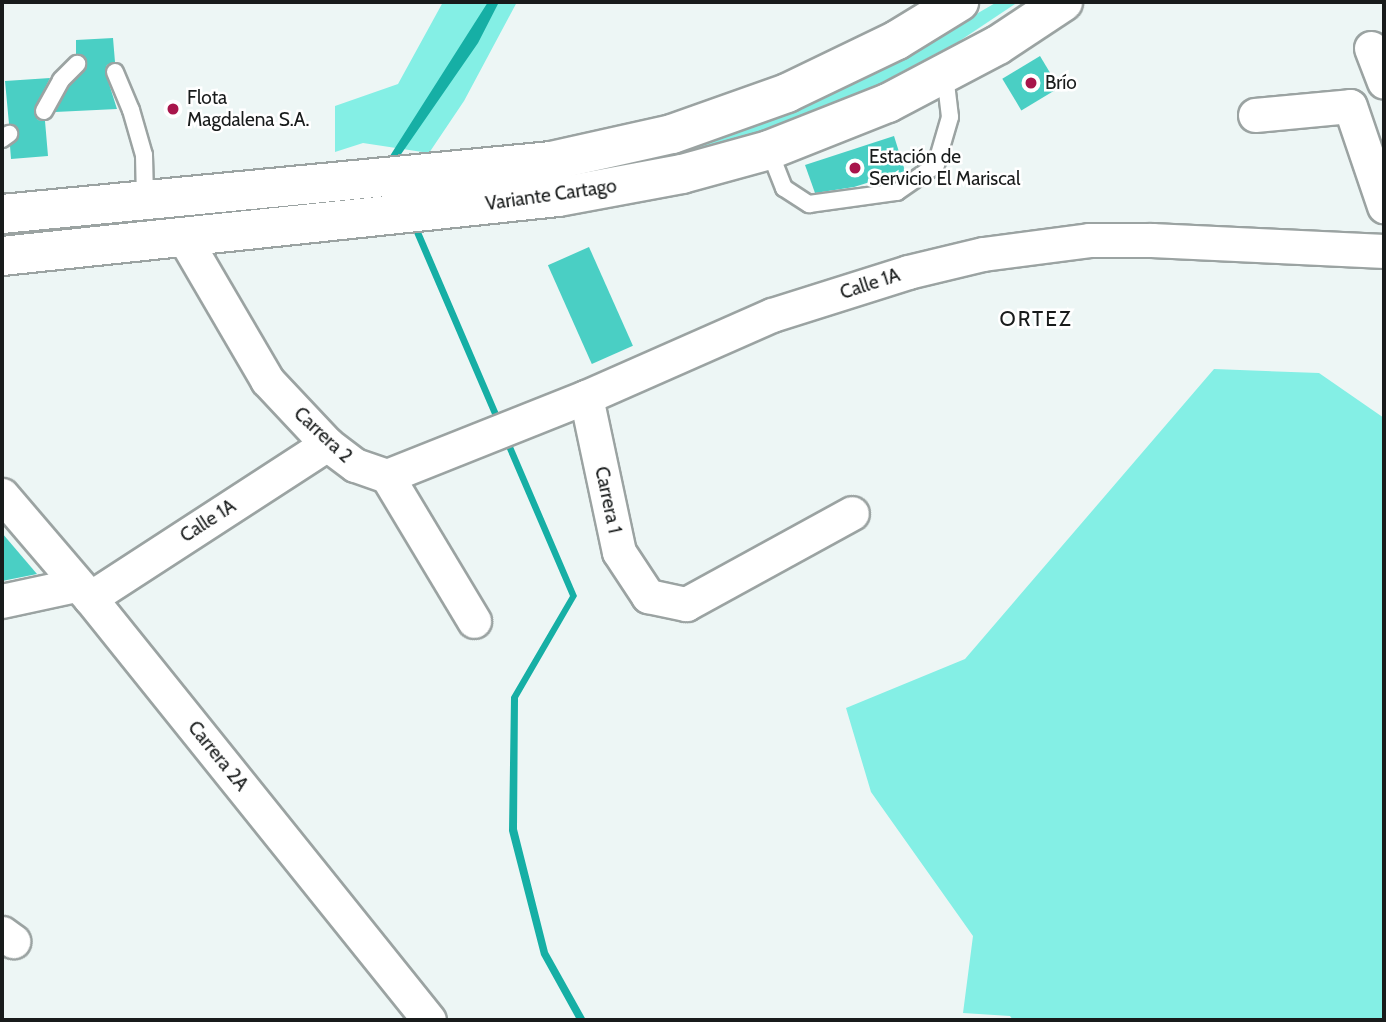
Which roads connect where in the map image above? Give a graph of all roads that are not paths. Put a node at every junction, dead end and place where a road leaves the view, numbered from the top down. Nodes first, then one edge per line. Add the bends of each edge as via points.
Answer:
1 (959, 2) edge
2 (1063, 2) edge
3 (1371, 48) dead end
4 (77, 64) dead end
5 (115, 72) dead end
6 (946, 75) junction
7 (1384, 82) edge
8 (44, 111) dead end
9 (1255, 115) dead end
10 (769, 150) junction
11 (145, 199) junction
12 (1384, 200) edge
13 (2, 214) edge
14 (183, 236) junction
15 (1384, 251) edge
16 (2, 256) edge
17 (586, 397) junction
18 (327, 444) junction
19 (387, 476) junction
20 (2, 495) edge
21 (852, 513) dead end
22 (83, 591) junction
23 (2, 601) edge
24 (474, 621) dead end
25 (429, 1020) edge

1 - 11 highway, Variante Cartago via 843,68 672,134 551,160
2 - 6 highway, Variante Cartago
3 - 7 street
4 - 8 lane via 61,80
5 - 11 lane via 144,155
6 - 10 highway, Variante Cartago
6 - 10 lane via 950,117 936,165 897,192 809,204 784,188
9 - 12 street via 1350,106
10 - 14 highway, Variante Cartago via 682,174 570,194
11 - 13 highway, Variante Cartago
14 - 16 highway, Variante Cartago
14 - 18 street, Carrera 2 via 267,380
15 - 17 street, Calle 1A via 1089,240 983,254 908,272 772,315
17 - 19 street, Calle 1A
17 - 21 street, Carrera 1 via 619,552 648,596 686,604
18 - 19 street, Carrera 2 via 355,465
18 - 22 street, Calle 1A
19 - 24 street
20 - 22 street, Carrera 2A
22 - 23 street
22 - 25 street, Carrera 2A

